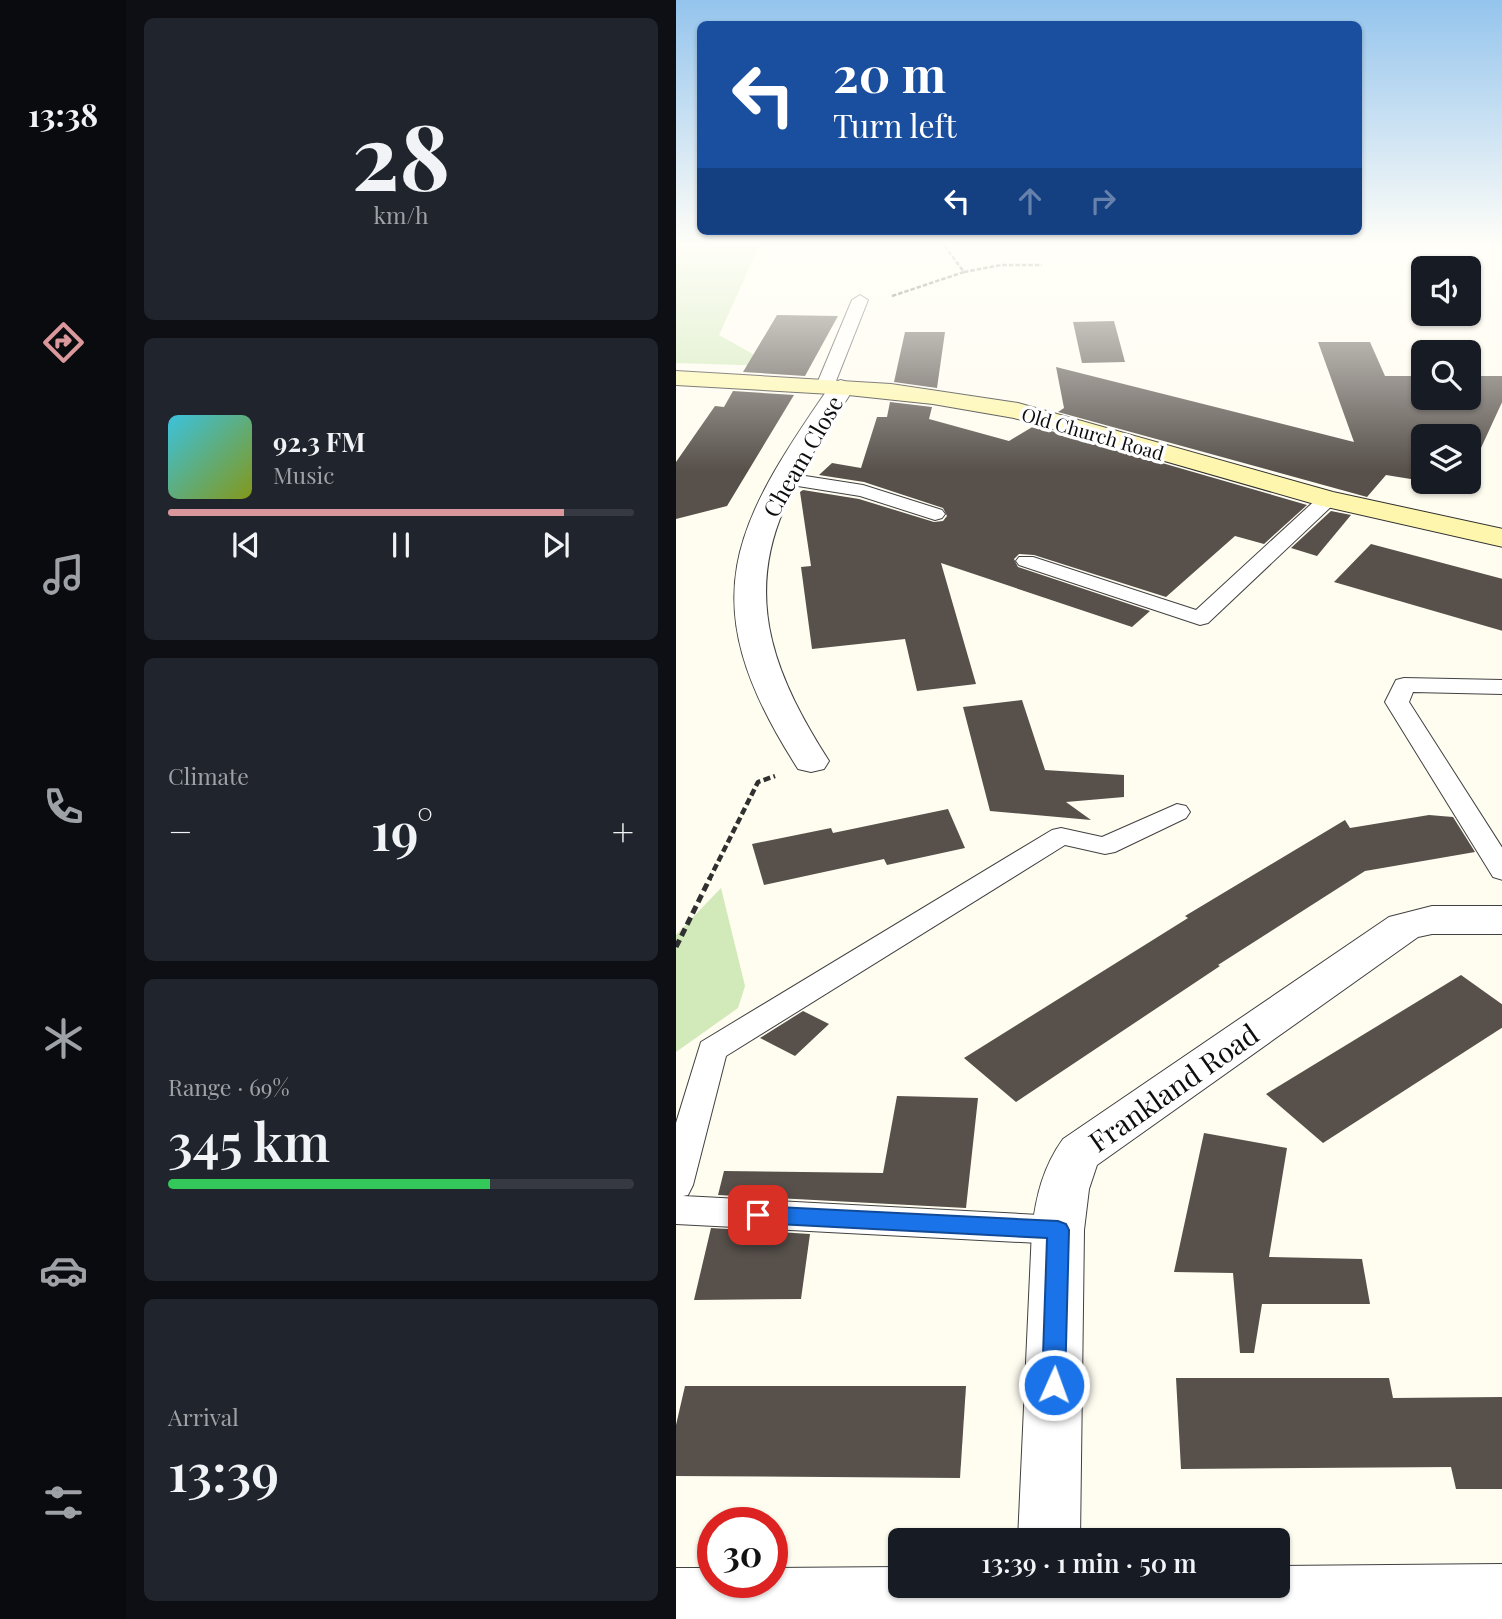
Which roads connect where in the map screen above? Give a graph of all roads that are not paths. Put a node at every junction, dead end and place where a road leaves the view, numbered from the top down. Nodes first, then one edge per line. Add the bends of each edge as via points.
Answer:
1 (854, 320) edge
2 (676, 378) edge
3 (833, 387) junction
4 (786, 479) junction
5 (1328, 499) junction
6 (935, 514) dead end
7 (1503, 538) edge
8 (1026, 562) dead end
9 (1503, 687) edge
10 (811, 761) road end
11 (1177, 812) dead end
12 (1503, 871) edge
13 (1503, 920) edge
14 (676, 1185) edge
15 (676, 1210) edge
16 (1058, 1230) junction
17 (1049, 1528) edge
18 (888, 1585) edge
19 (1503, 1596) edge
20 (1290, 1597) edge
21 (676, 1600) edge
22 (1403, 1608) edge

1 - 3 lane
2 - 3 main road, Old Church Road
3 - 4 street, Cheam Close
3 - 5 main road, Old Church Road via 1018,411
4 - 6 lane via 863,491
4 - 10 street, Cheam Close via 762,527 750,573 751,625 761,671 782,719
5 - 7 main road, Old Church Road
5 - 8 lane via 1200,618
9 - 12 lane via 1404,685 1397,702
11 - 14 lane via 1105,846 1061,836 712,1050
13 - 16 street, Frankland Road via 1431,920 1404,927 1080,1152 1063,1182
15 - 16 lane
16 - 17 street, Frankland Road
18 - 21 street
19 - 22 street
20 - 22 street

